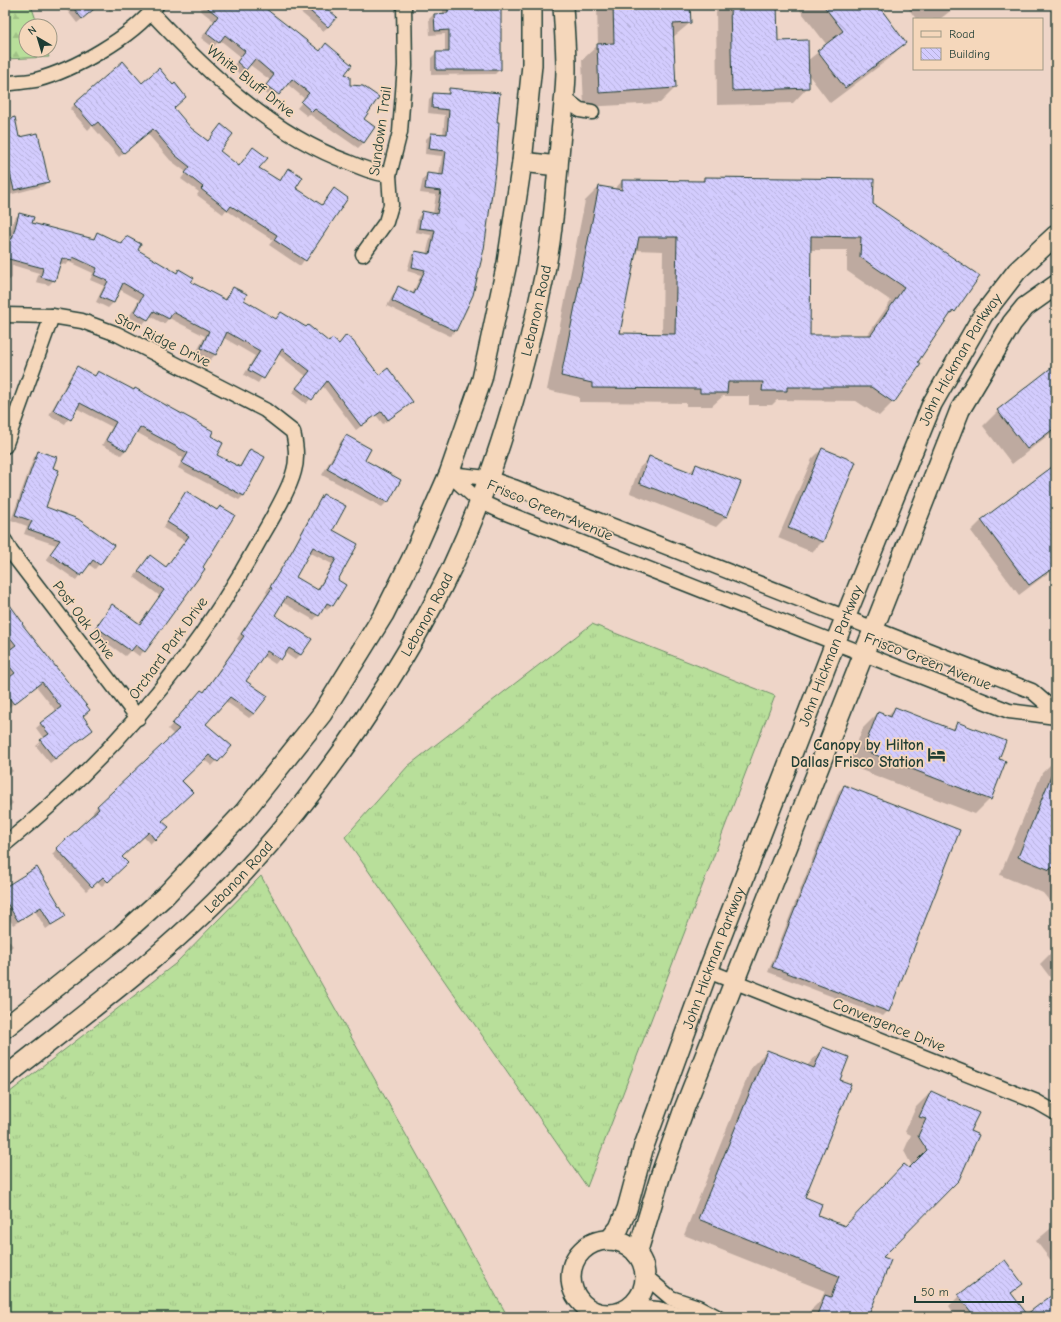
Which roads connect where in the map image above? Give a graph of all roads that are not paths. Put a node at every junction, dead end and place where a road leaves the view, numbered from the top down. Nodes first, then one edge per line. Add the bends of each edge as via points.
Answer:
1 (404, 5) edge
2 (532, 5) edge
3 (563, 5) edge
4 (154, 9) edge
5 (5, 84) edge
6 (564, 98) junction
7 (592, 112) dead end
8 (522, 162) junction
9 (558, 166) junction
10 (388, 175) junction
11 (1056, 235) edge
12 (363, 254) dead end
13 (1056, 285) edge
14 (5, 314) edge
15 (52, 316) junction
16 (293, 432) joint
17 (5, 446) edge
18 (449, 474) junction
19 (488, 478) junction
20 (479, 501) junction
21 (5, 541) edge
22 (846, 617) junction
23 (873, 628) junction
24 (835, 643) junction
25 (863, 654) junction
26 (1056, 712) edge
27 (1056, 717) edge
28 (138, 718) junction
29 (5, 844) edge
30 (708, 971) junction
31 (734, 982) junction
32 (5, 1028) edge
33 (5, 1076) edge
34 (1056, 1113) edge
35 (609, 1240) junction
36 (637, 1254) junction
37 (645, 1276) junction
38 (630, 1307) junction
39 (687, 1317) edge
40 (717, 1317) edge

1 - 10 street, Sundown Trail via 405,66 400,132
2 - 8 main road via 532,65
3 - 6 main road, Lebanon Road via 566,69
4 - 5 street via 121,37 84,61 36,80
4 - 10 street, White Bluff Drive via 194,58 235,94 280,127 328,155
6 - 7 street via 580,110
6 - 9 main road, Lebanon Road
8 - 9 main road
8 - 18 main road via 507,264 482,379
9 - 19 main road, Lebanon Road via 554,214 544,276 510,411
10 - 12 street, Sundown Trail via 390,210 386,222
11 - 22 main road, John Hickman Parkway via 1016,271 983,315 932,404
13 - 23 main road, John Hickman Parkway via 1025,307 1012,323 960,410
14 - 15 street, Star Ridge Drive
15 - 16 street, Star Ridge Drive via 82,320 117,334 265,410
15 - 17 street
16 - 28 street, Orchard Park Drive via 297,451 294,471 259,541 203,633
18 - 19 street, Frisco Green Avenue
18 - 20 street, Frisco Green Avenue
18 - 32 main road via 384,614 322,714 287,760 244,812 165,896 122,935
19 - 20 main road, Lebanon Road
19 - 22 street, Frisco Green Avenue
20 - 24 street, Frisco Green Avenue
20 - 33 main road, Lebanon Road via 453,565 411,646 314,791 246,870 187,930 118,988
21 - 28 street, Post Oak Drive
22 - 23 street, Frisco Green Avenue
22 - 24 main road, John Hickman Parkway
23 - 25 main road, John Hickman Parkway
23 - 26 street, Frisco Green Avenue via 1032,691
24 - 25 street, Frisco Green Avenue
24 - 30 main road, John Hickman Parkway
25 - 27 street, Frisco Green Avenue via 1009,711
25 - 31 main road, John Hickman Parkway
28 - 29 street, Orchard Park Drive via 80,779
30 - 31 street, Convergence Drive
30 - 35 main road, John Hickman Parkway via 644,1146 627,1209 619,1228
31 - 34 street, Convergence Drive via 1037,1102
31 - 36 main road, John Hickman Parkway via 684,1109
35 - 36 main road via 624,1244
35 - 38 main road via 587,1246 579,1254 573,1264 572,1287 585,1307 596,1312 608,1314
36 - 37 main road via 643,1264
37 - 38 main road via 644,1287
37 - 40 street via 671,1298
38 - 39 street

